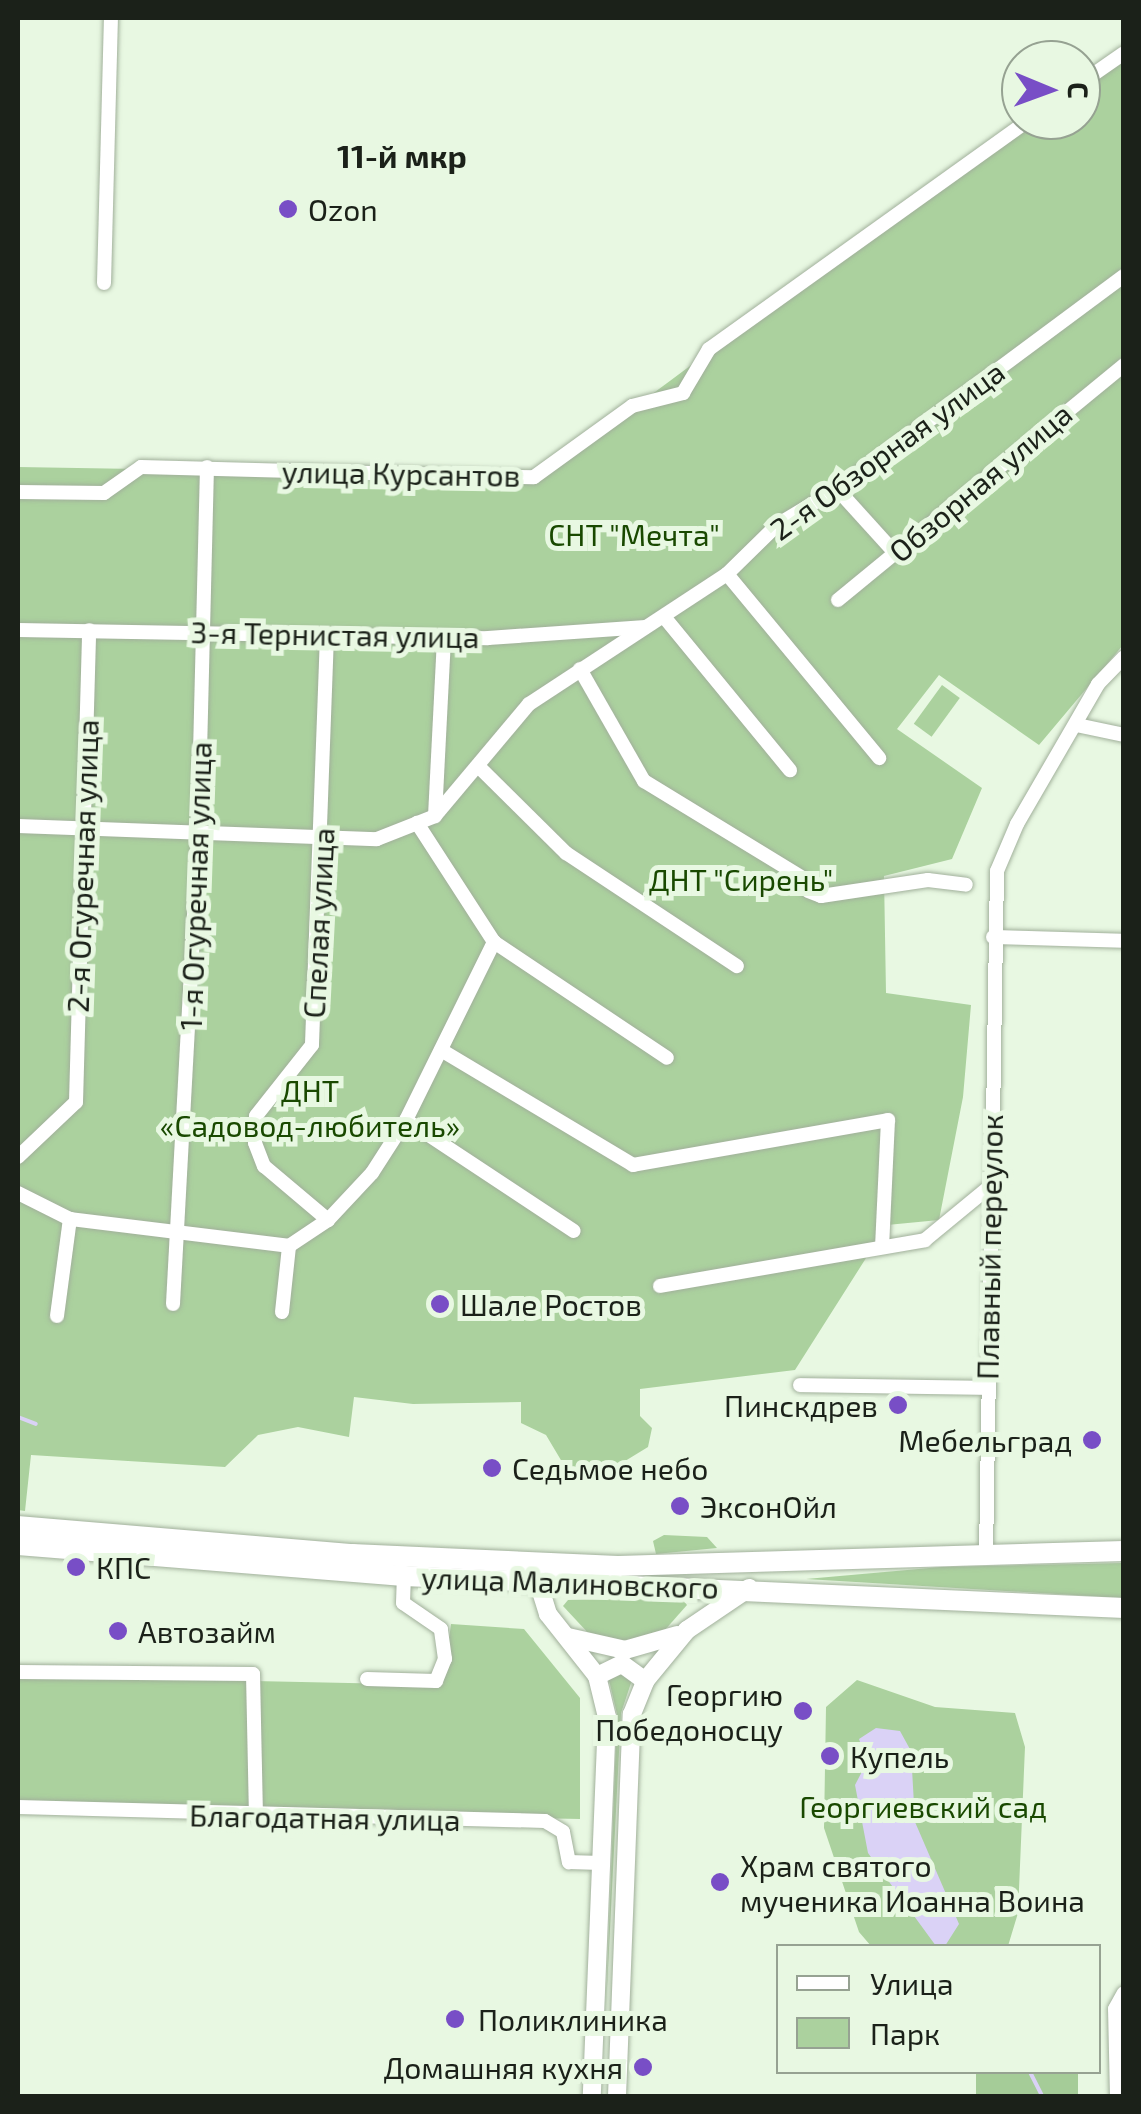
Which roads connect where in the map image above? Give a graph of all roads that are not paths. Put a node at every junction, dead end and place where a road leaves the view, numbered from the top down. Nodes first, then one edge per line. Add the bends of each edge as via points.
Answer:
1 (111, 18) edge
2 (1124, 53) edge
3 (1101, 69) edge
4 (1001, 140) edge
5 (1124, 276) edge
6 (104, 283) dead end
7 (1124, 365) edge
8 (207, 467) junction
9 (836, 489) junction
10 (18, 492) edge
11 (895, 553) junction
12 (727, 574) junction
13 (838, 600) dead end
14 (658, 622) junction
15 (18, 630) edge
16 (88, 630) junction
17 (204, 632) junction
18 (327, 635) junction
19 (444, 637) junction
20 (1124, 656) edge
21 (580, 669) junction
22 (1076, 725) junction
23 (1124, 734) edge
24 (880, 758) dead end
25 (480, 768) junction
26 (790, 770) dead end
27 (434, 816) junction
28 (417, 823) junction
29 (18, 826) edge
30 (83, 830) junction
31 (198, 835) junction
32 (324, 838) junction
33 (966, 884) dead end
34 (994, 938) junction
35 (1124, 941) edge
36 (494, 942) junction
37 (737, 966) dead end
38 (441, 1050) junction
39 (667, 1058) dead end
40 (406, 1120) junction
41 (18, 1157) edge
42 (988, 1188) junction
43 (18, 1193) edge
44 (70, 1218) junction
45 (328, 1220) junction
46 (182, 1229) junction
47 (574, 1231) dead end
48 (882, 1245) junction
49 (289, 1246) junction
50 (660, 1286) dead end
51 (173, 1304) dead end
52 (282, 1312) dead end
53 (58, 1316) dead end
54 (800, 1385) dead end
55 (987, 1388) junction
56 (18, 1526) edge
57 (18, 1544) edge
58 (1124, 1551) edge
59 (986, 1556) junction
60 (534, 1573) junction
61 (404, 1576) junction
62 (748, 1588) junction
63 (1124, 1608) edge
64 (687, 1630) junction
65 (564, 1636) junction
66 (18, 1672) edge
67 (597, 1676) junction
68 (367, 1680) dead end
69 (645, 1680) junction
70 (18, 1808) edge
71 (256, 1816) junction
72 (601, 1863) junction
73 (1124, 1993) edge
74 (595, 2010) junction
75 (620, 2013) junction
76 (594, 2048) junction
77 (618, 2048) junction
78 (592, 2096) edge
79 (617, 2096) edge
80 (1117, 2096) edge

1 - 6 street
2 - 3 street
4 - 8 street, улица Курсантов via 708,348 683,393 632,406 534,476
5 - 9 street, 2-я Обзорная улица
7 - 11 street, Обзорная улица
8 - 10 street, улица Курсантов via 141,467 104,492
8 - 17 street, 1-я Огуречная улица
9 - 11 street
9 - 12 street, 2-я Обзорная улица via 777,525
11 - 13 street, Обзорная улица
12 - 14 street, 2-я Обзорная улица
12 - 24 street
14 - 19 street, 3-я Тернистая улица
14 - 21 street, 2-я Обзорная улица
14 - 26 street
15 - 16 street, 3-я Тернистая улица
16 - 17 street, 3-я Тернистая улица
16 - 30 street, 2-я Огуречная улица
17 - 18 street, 3-я Тернистая улица
17 - 31 street, 1-я Огуречная улица
18 - 19 street, 3-я Тернистая улица
18 - 32 street, Спелая улица
19 - 27 street
20 - 22 street, Плавный переулок via 1098,684
21 - 25 street, 2-я Обзорная улица via 529,704
21 - 33 street via 644,781 821,896 928,880
22 - 23 street
22 - 34 street, Плавный переулок via 1016,824 997,871
25 - 27 street, 2-я Обзорная улица
25 - 37 street via 566,852
27 - 28 street
28 - 32 street via 378,839
28 - 36 street
29 - 30 street
30 - 31 street
30 - 41 street, 2-я Огуречная улица via 76,1102
31 - 32 street
31 - 46 street, 1-я Огуречная улица
32 - 45 street, Спелая улица via 312,1045 256,1116 255,1143 264,1166
34 - 35 street
34 - 42 street, Плавный переулок
36 - 38 street
36 - 39 street
38 - 40 street
38 - 48 street via 633,1165 888,1120
40 - 45 street via 372,1173
40 - 47 street
42 - 48 street via 925,1240
42 - 55 street, Плавный переулок
43 - 44 street
44 - 46 street
44 - 53 street
45 - 49 street
46 - 49 street
46 - 51 street, 1-я Огуречная улица
48 - 50 street
49 - 52 street
54 - 55 street
55 - 59 street, Плавный переулок
56 - 60 highway, улица Малиновского
57 - 61 highway, улица Малиновского
58 - 59 highway, улица Малиновского
59 - 60 highway, улица Малиновского
60 - 61 highway, улица Малиновского
60 - 62 highway, улица Малиновского
60 - 65 main road
61 - 68 street via 403,1603 432,1617 446,1642 436,1681
62 - 63 highway, улица Малиновского
62 - 64 main road
64 - 65 main road via 625,1650
64 - 69 main road
65 - 67 main road
66 - 71 street via 253,1674
67 - 69 main road via 622,1664
67 - 72 main road via 607,1717
69 - 75 main road via 629,1740
70 - 71 street, Благодатная улица
71 - 72 street, Благодатная улица via 544,1822 564,1832 568,1862
72 - 74 main road
73 - 80 street via 1115,2009
74 - 75 main road via 607,2020
74 - 76 main road
75 - 77 main road
76 - 77 main road via 607,2040
76 - 78 main road
77 - 79 main road

